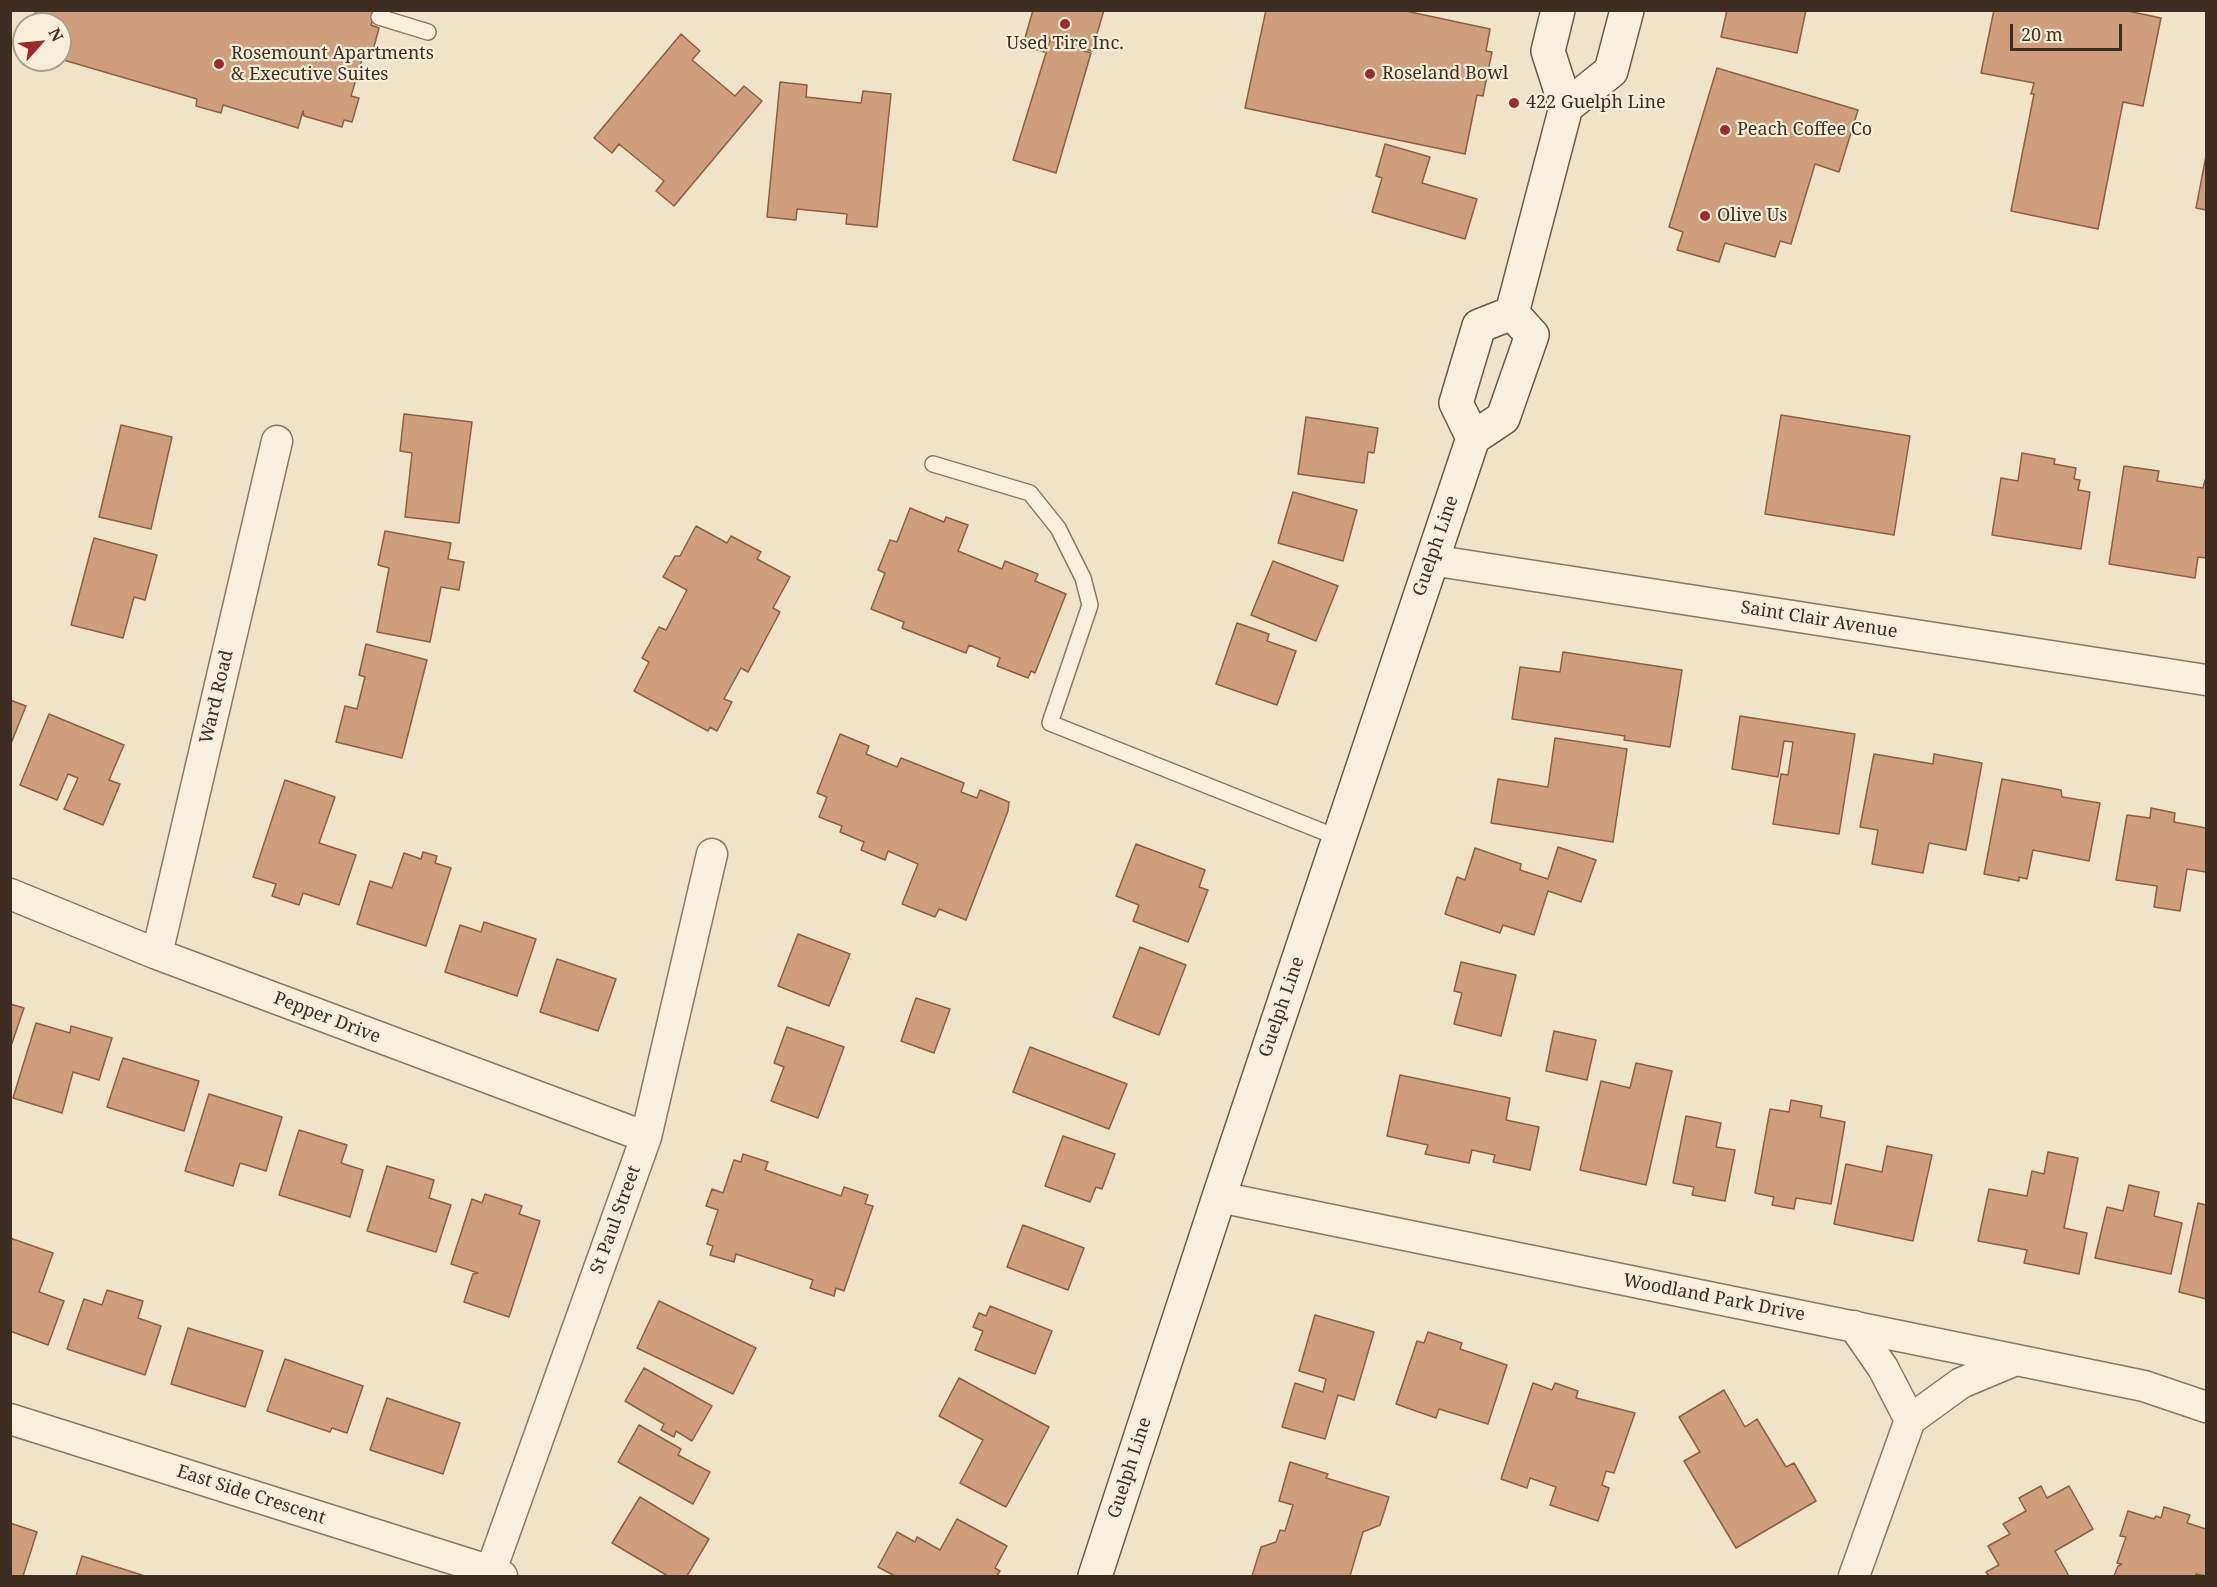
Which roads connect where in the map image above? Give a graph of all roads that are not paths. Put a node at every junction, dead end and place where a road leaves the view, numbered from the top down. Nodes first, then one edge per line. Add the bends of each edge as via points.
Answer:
1 (1558, 10) edge
2 (1627, 10) edge
3 (379, 17) dead end
4 (428, 32) dead end
5 (1566, 107) junction
6 (1512, 313) junction
7 (1473, 438) junction
8 (277, 441) dead end
9 (933, 464) dead end
10 (1431, 560) junction
11 (2206, 680) edge
12 (1339, 838) junction
13 (711, 854) dead end
14 (10, 894) edge
15 (157, 954) junction
16 (646, 1137) junction
17 (1218, 1197) junction
18 (1854, 1326) junction
19 (2016, 1359) junction
20 (2206, 1407) edge
21 (10, 1419) edge
22 (1910, 1420) junction
23 (494, 1575) edge
24 (1095, 1576) edge
25 (1854, 1576) edge

1 - 5 main road via 1548,51
2 - 5 main road via 1611,71
3 - 4 lane
5 - 6 main road
6 - 7 main road via 1532,335 1503,418
6 - 7 main road via 1479,326 1456,403
7 - 10 main road, Guelph Line
8 - 15 street, Ward Road
9 - 12 lane via 1030,494 1058,528 1083,578 1090,605 1050,723
10 - 11 street, Saint Clair Avenue
10 - 12 main road, Guelph Line
12 - 17 main road, Guelph Line
13 - 16 street, St Paul Street
14 - 15 street, Pepper Drive
15 - 16 street, Pepper Drive
16 - 23 street, St Paul Street
17 - 18 street, Woodland Park Drive
17 - 24 main road, Guelph Line
18 - 19 street, Woodland Park Drive
18 - 22 street via 1883,1368
19 - 20 street, Woodland Park Drive via 2144,1386
19 - 22 street via 1961,1383
21 - 23 street, East Side Crescent
22 - 25 street

